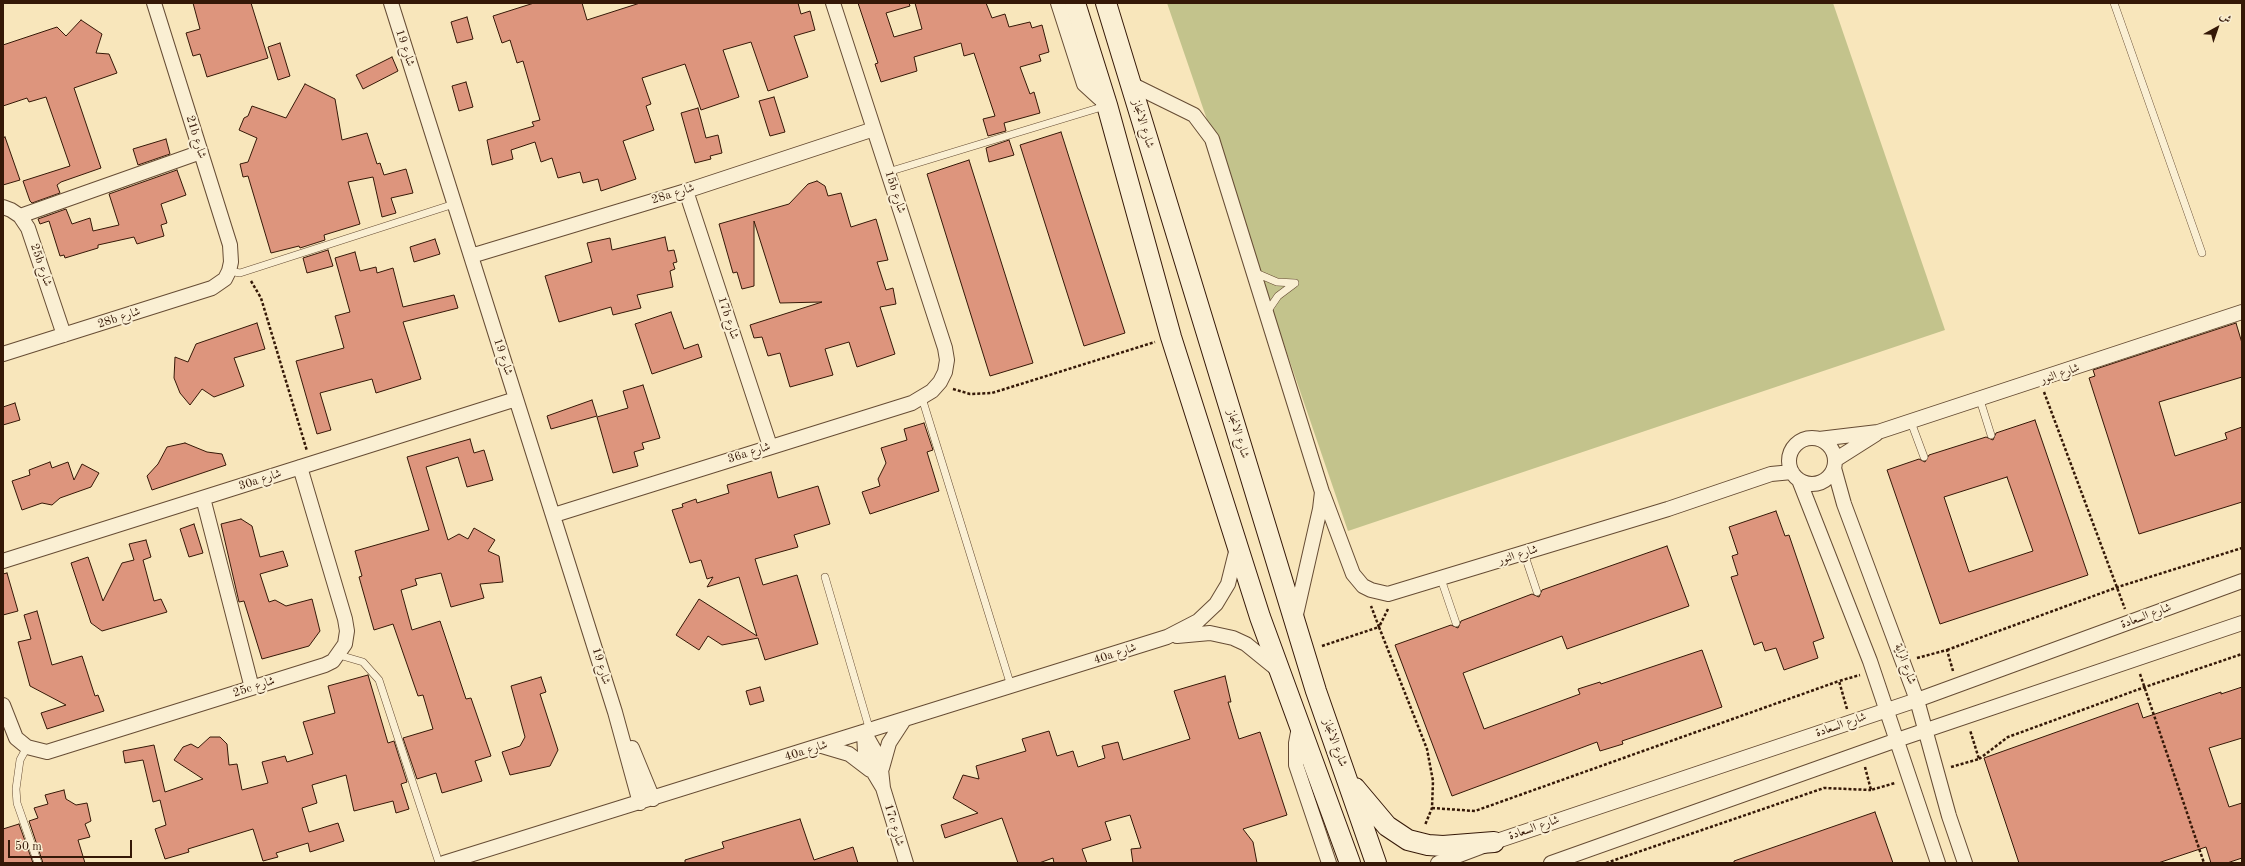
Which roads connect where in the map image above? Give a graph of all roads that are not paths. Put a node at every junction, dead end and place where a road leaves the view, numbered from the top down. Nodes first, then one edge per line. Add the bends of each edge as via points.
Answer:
1 (154, 3) edge
2 (392, 3) edge
3 (833, 3) edge
4 (1058, 3) edge
5 (1075, 3) edge
6 (1106, 3) edge
7 (1114, 3) edge
8 (2114, 3) edge
9 (1116, 34) junction
10 (1131, 84) junction
11 (1107, 105) junction
12 (874, 129) junction
13 (200, 152) junction
14 (888, 172) junction
15 (686, 191) junction
16 (454, 204) junction
17 (3, 207) edge
18 (20, 216) junction
19 (2202, 253) dead end
20 (471, 256) junction
21 (1253, 271) junction
22 (234, 272) junction
23 (2242, 312) edge
24 (1267, 314) junction
25 (64, 335) junction
26 (3, 354) edge
27 (940, 382) joint
28 (922, 398) junction
29 (516, 399) junction
30 (1980, 400) junction
31 (1911, 422) junction
32 (1878, 432) junction
33 (1992, 435) dead end
34 (1818, 439) junction
35 (770, 446) junction
36 (1924, 457) dead end
37 (1835, 464) junction
38 (305, 465) junction
39 (1793, 471) junction
40 (1322, 492) junction
41 (203, 498) junction
42 (554, 515) junction
43 (1237, 547) junction
44 (1524, 553) junction
45 (3, 561) edge
46 (825, 577) dead end
47 (1441, 579) junction
48 (2242, 581) edge
49 (1537, 592) dead end
50 (1294, 621) junction
51 (1456, 623) dead end
52 (2242, 623) edge
53 (1167, 637) junction
54 (339, 654) junction
55 (1278, 670) junction
56 (1011, 686) junction
57 (252, 688) junction
58 (1917, 700) junction
59 (3, 705) edge
60 (1887, 709) junction
61 (904, 720) junction
62 (1300, 722) junction
63 (867, 731) junction
64 (1926, 732) junction
65 (1896, 740) junction
66 (821, 746) junction
67 (27, 747) junction
68 (877, 771) junction
69 (1348, 781) junction
70 (646, 801) junction
71 (1494, 842) junction
72 (38, 863) edge
73 (439, 863) edge
74 (444, 863) edge
75 (906, 863) edge
76 (1329, 863) edge
77 (1350, 863) edge
78 (1376, 863) edge
79 (1438, 863) edge
80 (1551, 863) edge
81 (1938, 863) edge
82 (1965, 863) edge

1 - 13 street, 21b شارع
2 - 16 street, شارع 19
3 - 12 street, 15b شارع
4 - 11 street via 1084,84
5 - 11 street
6 - 9 street, شارع الانجاز
7 - 9 street
8 - 19 lane
9 - 10 street, شارع الانجاز
10 - 21 street via 1194,115 1212,139
10 - 50 street, شارع الانجاز
11 - 14 lane
11 - 43 street via 1171,338
12 - 14 street, 15b شارع
12 - 15 street, 28a شارع
13 - 18 street
13 - 22 street, 21b شارع via 230,245
14 - 27 street, 15b شارع via 945,348 947,360
15 - 20 street, 28a شارع
15 - 35 street, 17b شارع
16 - 20 street, شارع 19
16 - 22 lane
17 - 18 street
18 - 25 street, 25b شارع via 28,228
20 - 29 street, شارع 19
21 - 24 street
21 - 24 lane via 1268,280 1295,283 1278,296
22 - 25 street, 28b شارع via 212,288
23 - 30 street, شارع النور
24 - 40 street
25 - 26 street, 28b شارع
27 - 28 street, 36a شارع
28 - 35 street, 36a شارع
28 - 56 lane
29 - 38 street, 30a شارع
29 - 42 street, شارع 19
30 - 31 street, شارع النور
30 - 33 lane
31 - 32 street, شارع النور
31 - 36 lane
32 - 34 street
32 - 37 street
34 - 37 street via 1830,447
34 - 39 street via 1799,442 1793,447
35 - 42 street, 36a شارع
37 - 39 street via 1826,479 1820,483 1805,483
37 - 58 street, شارع الراية via 1844,504
38 - 41 street, 30a شارع
38 - 54 street via 346,619 345,644
39 - 44 street, شارع النور via 1771,474
39 - 60 street
40 - 47 street, شارع النور via 1353,574 1364,586 1380,593 1396,593
40 - 50 street
41 - 45 street, 30a شارع
41 - 57 street
42 - 70 street, شارع 19
43 - 53 street, 40a شارع via 1228,584 1216,604 1198,621
43 - 55 street
44 - 47 street, شارع النور
44 - 49 lane
46 - 63 lane
47 - 51 lane
48 - 58 street, شارع السعادة
50 - 69 street, شارع الانجاز
52 - 64 street
53 - 55 street, 40a شارع via 1210,633 1233,638 1246,644
53 - 56 street, 40a شارع
54 - 57 street, 25c شارع via 325,665
54 - 73 lane via 362,662 379,680
55 - 62 street
56 - 61 street, 40a شارع
57 - 67 street, 25c شارع via 58,750 37,751
58 - 60 street, شارع السعادة
58 - 64 street, شارع الراية
59 - 67 street via 16,738
60 - 65 street
60 - 71 street, شارع السعادة
61 - 63 street, 40a شارع
61 - 68 street, 17c شارع via 889,744
62 - 76 street via 1296,743 1296,766
62 - 77 street
63 - 66 street, 40a شارع
63 - 68 street, 17c شارع via 876,750
64 - 65 street
64 - 82 street, شارع الراية
65 - 80 street
65 - 81 street
66 - 68 street via 849,754
66 - 70 street, 40a شارع
67 - 72 lane via 18,767 17,803
68 - 75 street, 17c شارع
69 - 71 street via 1387,826 1399,835 1418,843 1443,846
69 - 78 street, شارع الانجاز
70 - 74 street, 40a شارع
71 - 79 street, شارع السعادة

